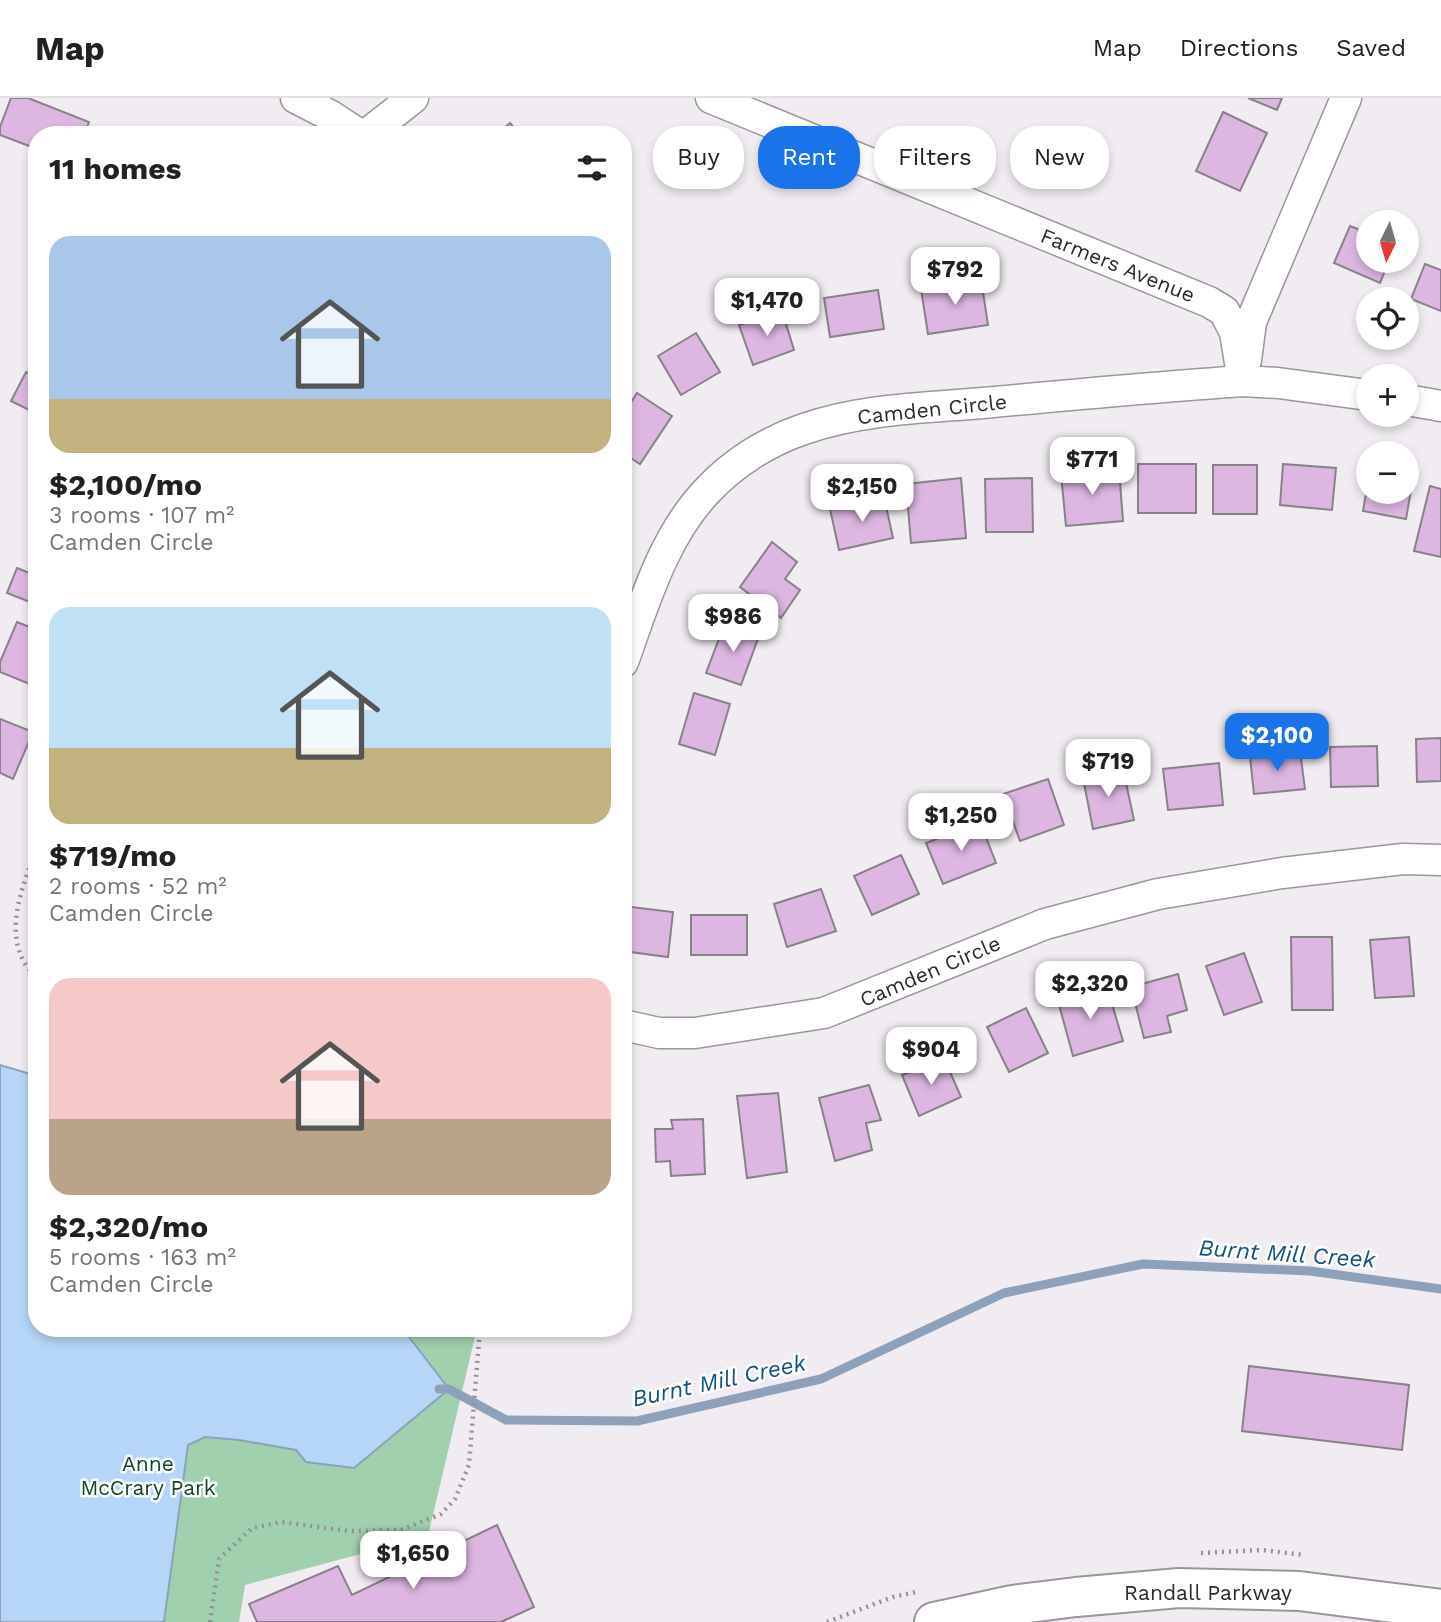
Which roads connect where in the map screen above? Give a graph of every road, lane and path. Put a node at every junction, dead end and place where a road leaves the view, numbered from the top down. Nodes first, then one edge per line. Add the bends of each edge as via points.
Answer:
1 (296, 98) edge
2 (413, 98) edge
3 (711, 98) edge
4 (1346, 98) edge
5 (346, 126) edge
6 (377, 126) edge
7 (1242, 381) junction
8 (1356, 393) edge
9 (1419, 402) edge
10 (1441, 406) edge
11 (632, 638) edge
12 (1441, 860) edge
13 (28, 871) edge
14 (9, 918) dead end
15 (10, 944) dead end
16 (28, 972) edge
17 (632, 1027) edge
18 (479, 1337) edge
19 (1441, 1609) edge
20 (210, 1622) edge
21 (934, 1622) edge

1 - 5 street
2 - 6 street
3 - 7 street, Farmers Avenue via 1209,302 1224,311 1235,332
4 - 7 street via 1251,322
7 - 8 street, Camden Circle
7 - 11 street, Camden Circle via 880,412 804,429 771,442 740,462 687,514 661,562
9 - 10 street
12 - 17 street, Camden Circle via 1403,859 1282,873 1158,894 1045,924 824,1013 695,1033
13 - 14 path
15 - 16 path
18 - 20 path via 470,1465 456,1499 441,1514 401,1530 349,1531 281,1522 252,1528 219,1559
19 - 21 main road, Randall Parkway via 1299,1591 1179,1588 1012,1605

